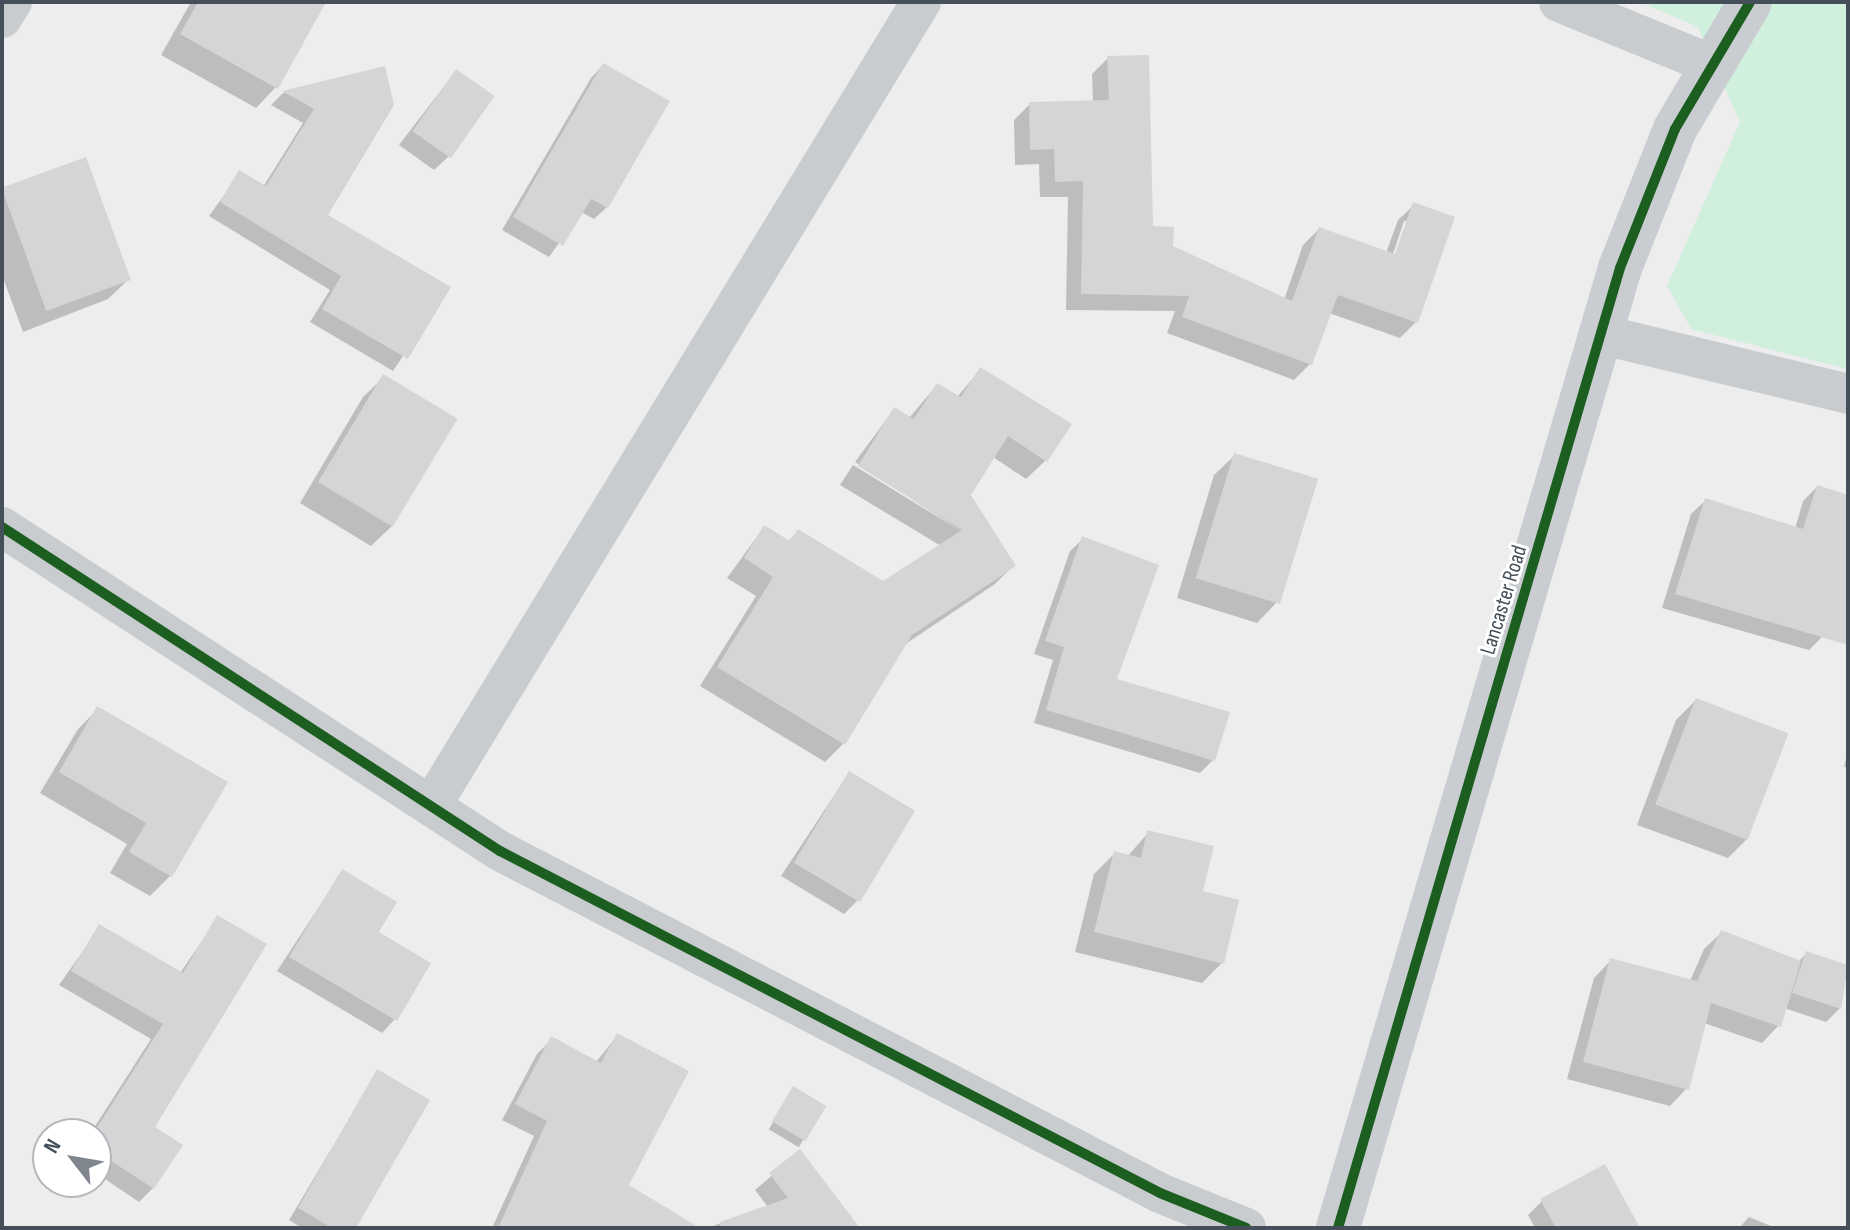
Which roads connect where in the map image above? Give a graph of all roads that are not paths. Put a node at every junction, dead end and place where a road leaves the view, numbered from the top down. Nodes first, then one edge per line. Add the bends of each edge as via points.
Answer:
1 (12, 2) edge
2 (921, 2) edge
3 (1559, 2) edge
4 (1750, 2) edge
5 (2, 18) edge
6 (1710, 64) junction
7 (1603, 335) junction
8 (1848, 394) edge
9 (2, 527) edge
10 (431, 806) junction
11 (1246, 1228) edge
12 (1338, 1228) edge

1 - 5 street
2 - 10 street
3 - 6 street
4 - 6 street, Lancaster Road
6 - 7 street, Lancaster Road via 1645,198
7 - 8 street
7 - 12 street, Lancaster Road
9 - 10 street
10 - 11 street via 500,851 1018,1120 1160,1193

